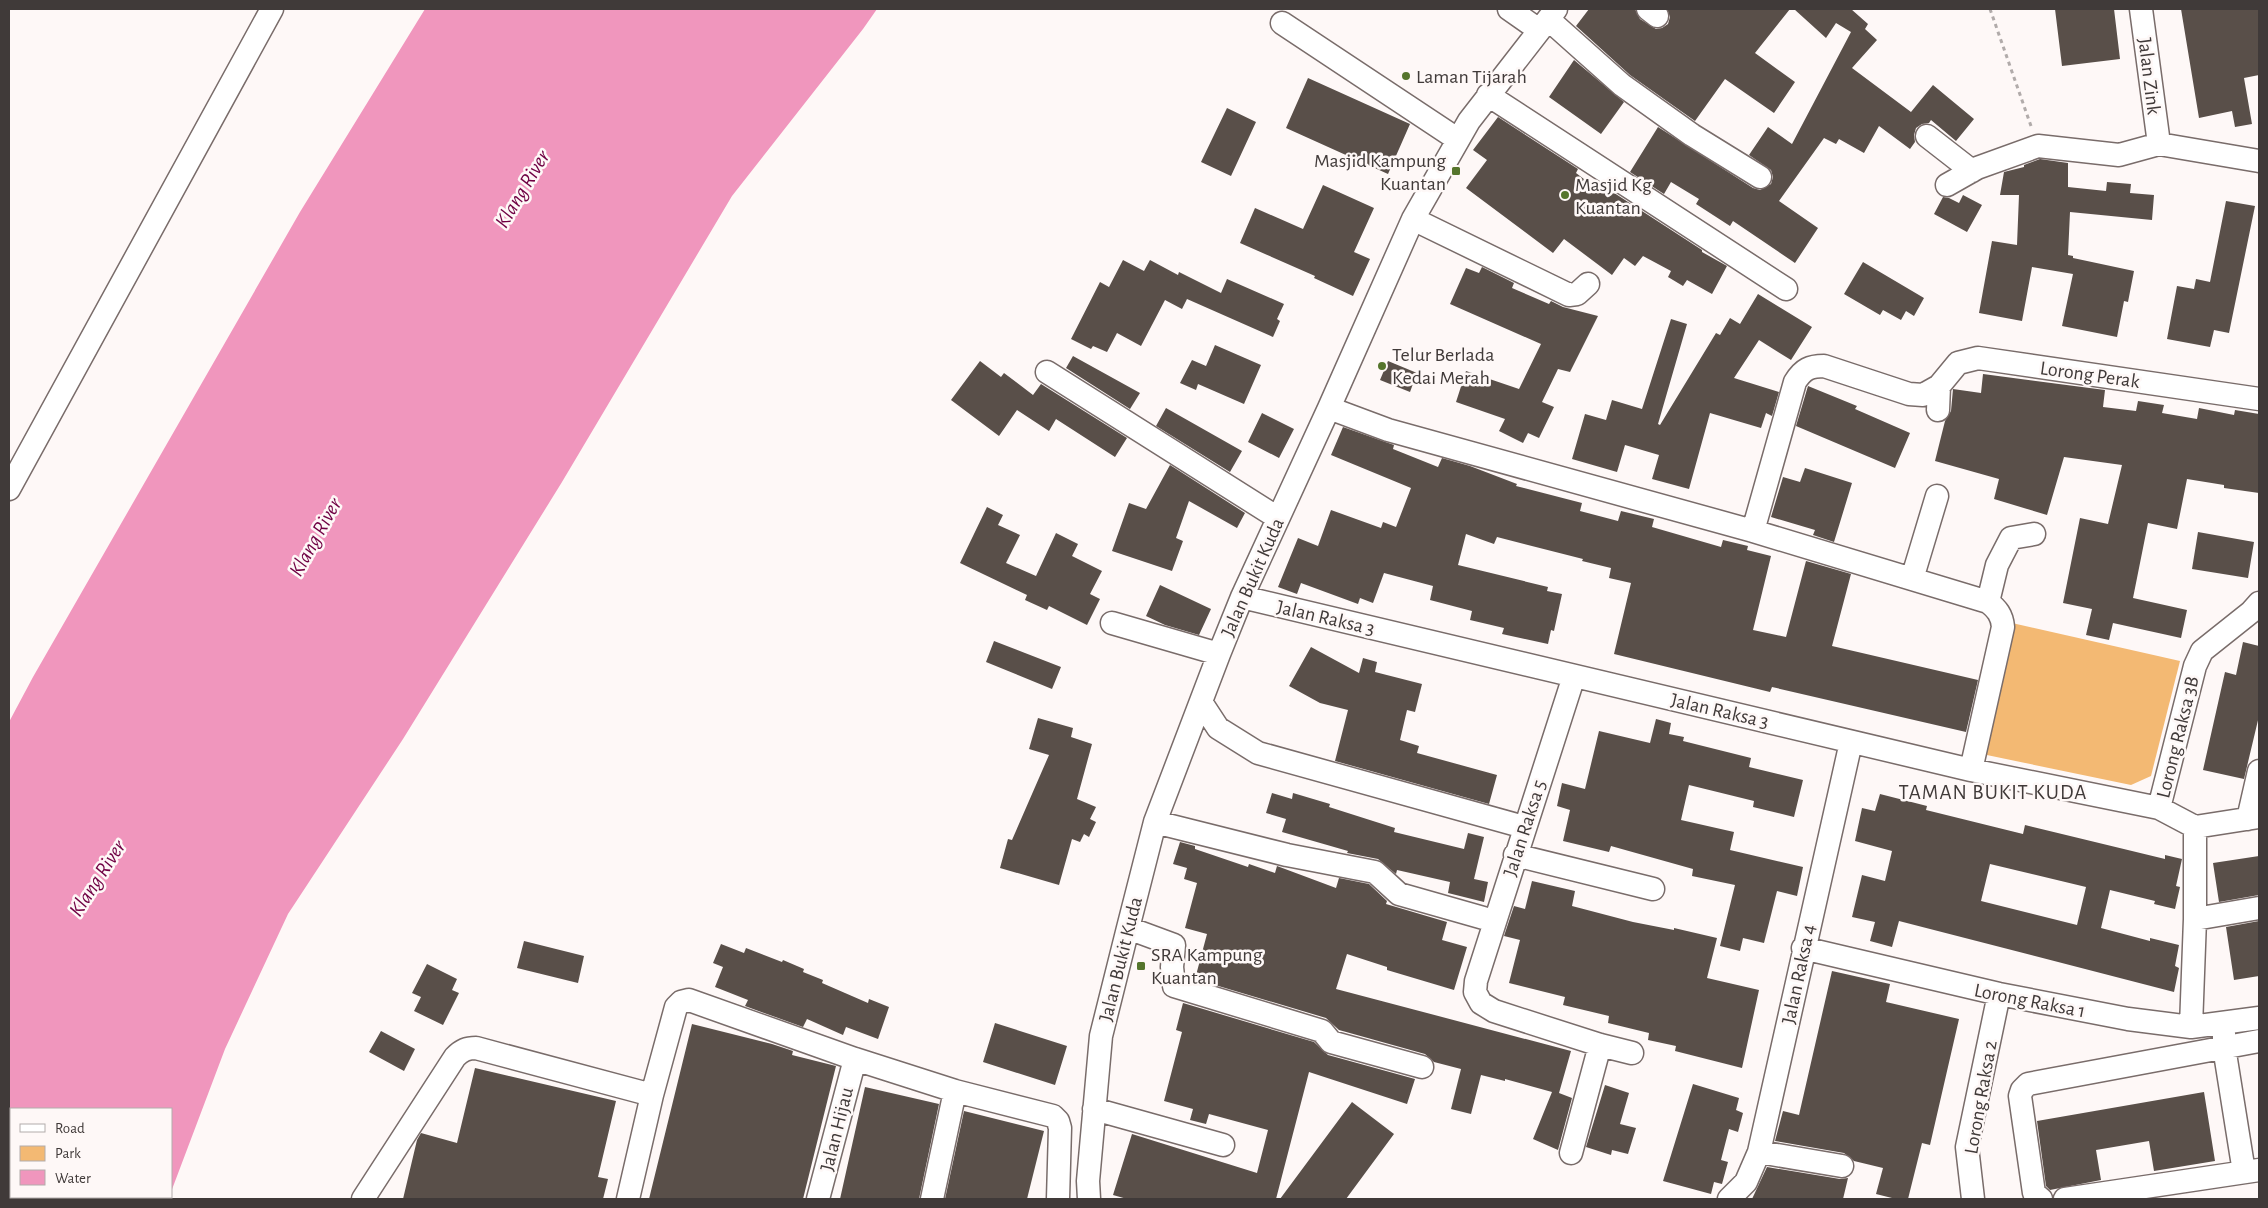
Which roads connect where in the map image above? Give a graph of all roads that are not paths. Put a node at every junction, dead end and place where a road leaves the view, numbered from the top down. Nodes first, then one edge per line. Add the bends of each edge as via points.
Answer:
1 (272, 9) edge
2 (1510, 9) edge
3 (2141, 9) edge
4 (1548, 19) edge
5 (1282, 23) dead end
6 (1488, 95) junction
7 (1927, 136) dead end
8 (1457, 139) junction
9 (2159, 144) junction
10 (2259, 161) edge
11 (1972, 171) junction
12 (1760, 177) dead end
13 (1947, 185) dead end
14 (1413, 219) junction
15 (1588, 284) dead end
16 (1786, 289) dead end
17 (1047, 372) dead end
18 (2259, 399) edge
19 (1329, 408) junction
20 (9, 489) edge
21 (1938, 496) dead end
22 (1278, 518) junction
23 (1753, 531) junction
24 (2034, 534) dead end
25 (1912, 579) junction
26 (1242, 597) junction
27 (1988, 602) junction
28 (2259, 603) edge
29 (1112, 623) dead end
30 (2235, 625) junction
31 (2259, 629) edge
32 (1219, 654) junction
33 (1574, 676) junction
34 (1201, 702) junction
35 (1851, 742) junction
36 (1971, 770) junction
37 (2259, 771) edge
38 (2159, 808) junction
39 (2254, 818) edge
40 (1156, 822) junction
41 (1524, 827) junction
42 (2195, 827) junction
43 (1515, 855) junction
44 (1653, 889) dead end
45 (2259, 908) edge
46 (2195, 919) junction
47 (1494, 921) junction
48 (1128, 928) junction
49 (1804, 948) junction
50 (1999, 994) junction
51 (2259, 1018) edge
52 (2223, 1024) junction
53 (2191, 1027) junction
54 (2259, 1041) edge
55 (1600, 1045) junction
56 (2224, 1047) junction
57 (1632, 1053) dead end
58 (854, 1059) junction
59 (1422, 1067) dead end
60 (955, 1091) junction
61 (652, 1095) junction
62 (1094, 1109) junction
63 (1223, 1145) dead end
64 (1759, 1152) junction
65 (1571, 1153) dead end
66 (1842, 1166) dead end
67 (2252, 1171) edge
68 (2186, 1190) edge
69 (363, 1199) edge
70 (628, 1199) edge
71 (818, 1199) edge
72 (932, 1199) edge
73 (1058, 1199) edge
74 (1089, 1199) edge
75 (1729, 1199) edge
76 (1973, 1199) edge
77 (2041, 1199) edge
78 (2066, 1199) edge

1 - 20 street
2 - 4 street
3 - 9 street, Jalan Zink
4 - 6 street, Jalan Bukit Kuda
4 - 12 street via 1622,85 1692,136
5 - 8 street
6 - 8 street, Jalan Bukit Kuda
6 - 16 street
7 - 11 street
8 - 14 street, Jalan Bukit Kuda
9 - 10 street
9 - 11 street via 2119,154 2038,146
11 - 13 street
14 - 15 street via 1569,295 1577,294
14 - 19 street, Jalan Bukit Kuda
17 - 22 street
18 - 23 street, Lorong Perak via 1978,358 1958,363 1937,395 1909,394 1824,366 1812,366 1801,372 1795,382
19 - 22 street, Jalan Bukit Kuda
19 - 23 street via 1388,430
21 - 25 street
22 - 26 street, Jalan Bukit Kuda
23 - 25 street
24 - 27 street via 2011,538 1997,565
25 - 27 street
26 - 32 street, Jalan Bukit Kuda
26 - 33 street, Jalan Raksa 3
27 - 36 street via 1998,610 2004,627
28 - 30 street, Lorong Raksa 3B
29 - 32 street
30 - 31 street
30 - 38 street, Lorong Raksa 3B via 2202,651 2195,666
32 - 34 street, Jalan Bukit Kuda
33 - 35 street, Jalan Raksa 3
33 - 41 street, Jalan Raksa 5
34 - 40 street, Jalan Bukit Kuda
34 - 41 street via 1218,728 1258,753
35 - 36 street, Jalan Raksa 3
35 - 49 street, Jalan Raksa 4
36 - 38 street, Jalan Raksa 3
37 - 39 street
38 - 42 street, Jalan Raksa 3
39 - 42 street
40 - 47 street via 1287,855 1375,872 1399,894
40 - 48 street, Jalan Bukit Kuda
41 - 43 street, Jalan Raksa 5
42 - 46 street
43 - 44 street
43 - 47 street, Jalan Raksa 5
45 - 46 street
46 - 53 street
47 - 55 street, Jalan Raksa 5 via 1476,981 1475,992 1481,1002 1494,1012
48 - 59 street via 1174,945 1174,986 1322,1031 1331,1042
48 - 62 street, Jalan Bukit Kuda via 1101,1036
49 - 50 street, Lorong Raksa 1
49 - 64 street, Jalan Raksa 4
50 - 53 street, Lorong Raksa 1 via 2128,1019
50 - 76 street, Lorong Raksa 2 via 1967,1147
51 - 52 street, Lorong Raksa 1
52 - 53 street, Lorong Raksa 1
52 - 56 street
54 - 56 street
55 - 57 street
55 - 65 street
56 - 67 street
56 - 77 street via 2028,1084 2020,1096 2034,1193
58 - 60 street
58 - 61 street via 689,1000 676,1007
58 - 71 street, Jalan Hijau
60 - 72 street
60 - 73 street via 1053,1116 1058,1121
61 - 69 street via 468,1048 455,1057
61 - 70 street
62 - 63 street
62 - 74 street, Jalan Bukit Kuda
64 - 66 street
64 - 75 street, Jalan Raksa 4 via 1746,1182
67 - 68 street
68 - 78 street

